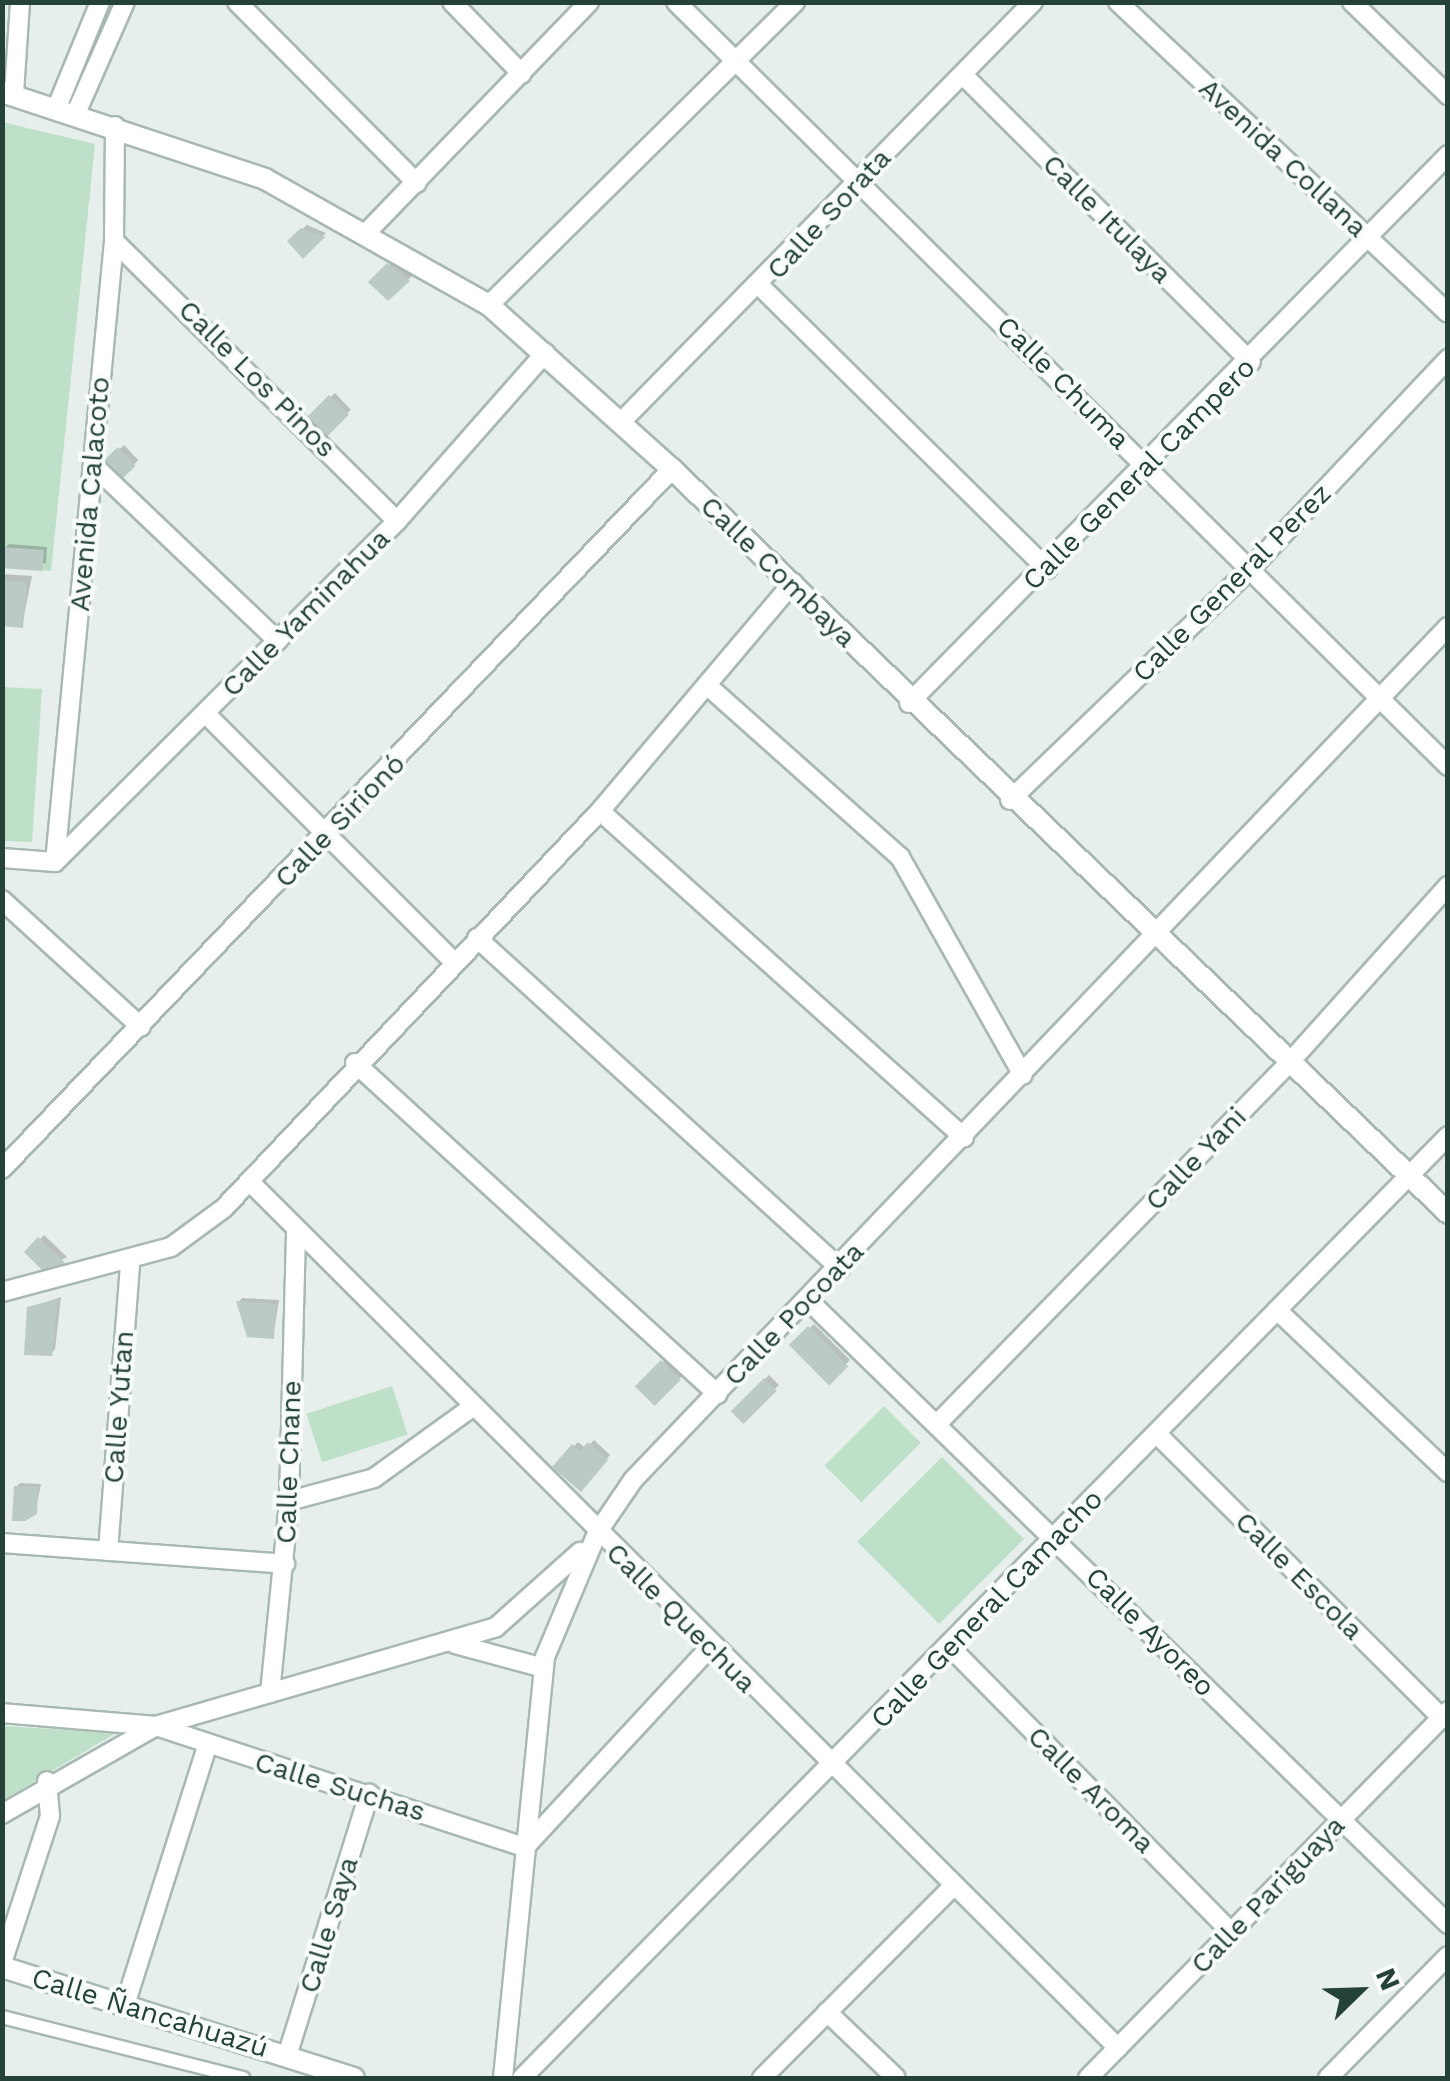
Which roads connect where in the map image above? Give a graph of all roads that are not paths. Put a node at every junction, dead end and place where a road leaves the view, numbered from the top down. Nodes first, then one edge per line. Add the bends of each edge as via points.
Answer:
1 (20, 2) edge
2 (100, 2) edge
3 (124, 2) edge
4 (237, 2) edge
5 (452, 2) edge
6 (589, 2) edge
7 (676, 2) edge
8 (795, 2) edge
9 (1033, 2) edge
10 (1118, 2) edge
11 (1352, 2) edge
12 (736, 63) junction
13 (522, 74) junction
14 (964, 76) junction
15 (8, 92) edge
16 (1448, 96) edge
17 (66, 110) junction
18 (115, 126) junction
19 (1448, 154) edge
20 (859, 180) junction
21 (417, 184) junction
22 (369, 230) junction
23 (1368, 238) junction
24 (114, 241) junction
25 (760, 287) junction
26 (489, 305) junction
27 (1448, 313) edge
28 (545, 353) junction
29 (1448, 360) edge
30 (1251, 362) junction
31 (622, 421) junction
32 (93, 465) junction
33 (1147, 466) junction
34 (672, 469) junction
35 (397, 521) junction
36 (1252, 567) junction
37 (1047, 569) junction
38 (792, 583) junction
39 (1448, 627) edge
40 (278, 641) junction
41 (710, 688) junction
42 (1382, 694) junction
43 (910, 703) junction
44 (206, 714) junction
45 (1448, 766) edge
46 (1010, 800) junction
47 (600, 811) junction
48 (331, 832) junction
49 (2, 858) edge
50 (54, 862) junction
51 (1448, 886) edge
52 (6, 910) edge
53 (477, 938) junction
54 (1157, 938) junction
55 (453, 960) junction
56 (141, 1027) junction
57 (354, 1062) junction
58 (1289, 1064) junction
59 (1023, 1075) junction
60 (1448, 1136) edge
61 (964, 1138) junction
62 (2, 1168) edge
63 (1412, 1177) junction
64 (250, 1182) junction
65 (1448, 1213) edge
66 (296, 1231) junction
67 (130, 1262) junction
68 (840, 1268) junction
69 (2, 1292) edge
70 (808, 1300) junction
71 (1277, 1310) junction
72 (717, 1394) junction
73 (471, 1408) junction
74 (937, 1424) junction
75 (1156, 1434) junction
76 (1448, 1472) edge
77 (290, 1501) junction
78 (597, 1533) junction
79 (1056, 1538) junction
80 (2, 1543) edge
81 (108, 1551) junction
82 (285, 1564) junction
83 (455, 1644) junction
84 (950, 1646) junction
85 (710, 1647) junction
86 (544, 1668) junction
87 (270, 1692) junction
88 (2, 1713) edge
89 (1444, 1714) edge
90 (156, 1726) junction
91 (208, 1746) junction
92 (832, 1770) junction
93 (48, 1781) junction
94 (369, 1794) junction
95 (2, 1814) edge
96 (1342, 1821) junction
97 (525, 1847) junction
98 (954, 1886) junction
99 (1448, 1924) edge
100 (1232, 1933) junction
101 (1448, 1956) edge
102 (2, 1965) edge
103 (125, 2005) junction
104 (827, 2012) junction
105 (2, 2017) edge
106 (1118, 2048) junction
107 (287, 2056) junction
108 (243, 2078) edge
109 (354, 2078) edge
110 (503, 2078) edge
111 (522, 2078) edge
112 (762, 2078) edge
113 (896, 2078) edge
114 (1088, 2078) edge
115 (1328, 2078) edge

1 - 15 street
2 - 17 street
3 - 17 street
4 - 21 street
5 - 13 street
6 - 13 street
7 - 12 street, Calle Chuma
8 - 12 street
9 - 14 street, Calle Sorata
10 - 23 street, Avenida Collana
11 - 16 street
12 - 20 street, Calle Chuma
12 - 26 street
13 - 21 street
14 - 20 street, Calle Sorata
14 - 30 street, Calle Itulaya
15 - 17 street, Calle Combaya
17 - 18 street, Calle Combaya
18 - 22 street, Calle Combaya via 265,178
18 - 24 street, Avenida Calacoto
19 - 23 street, Calle General Campero
20 - 25 street, Calle Sorata
20 - 33 street, Calle Chuma
21 - 22 street
22 - 26 street, Calle Combaya
23 - 27 street, Avenida Collana
23 - 30 street, Calle General Campero
24 - 32 street, Avenida Calacoto
24 - 35 street, Calle Los Pinos
25 - 31 street, Calle Sorata
25 - 37 street
26 - 28 street, Calle Combaya
28 - 31 street, Calle Combaya
28 - 35 street, Calle Yaminahua
29 - 36 street, Calle General Perez
30 - 33 street, Calle General Campero
31 - 34 street, Calle Combaya
32 - 40 street
32 - 50 street, Avenida Calacoto
33 - 36 street, Calle Chuma
33 - 37 street, Calle General Campero
34 - 38 street, Calle Combaya
34 - 48 street, Calle Sirionó
35 - 40 street, Calle Yaminahua
36 - 42 street, Calle Chuma
36 - 46 street, Calle General Perez
37 - 43 street, Calle General Campero
38 - 41 street
38 - 43 street, Calle Combaya
39 - 42 street, Calle Pocoata
40 - 44 street, Calle Yaminahua
41 - 47 street
41 - 59 street via 900,857
42 - 45 street, Calle Chuma
42 - 54 street, Calle Pocoata
43 - 46 street, Calle Combaya
44 - 48 street
44 - 50 street, Calle Yaminahua
46 - 54 street, Calle Combaya
47 - 53 street
47 - 61 street
48 - 55 street
48 - 56 street, Calle Sirionó
49 - 50 street
51 - 58 street, Calle Yani
52 - 56 street
53 - 55 street
53 - 68 street
54 - 58 street, Calle Combaya
54 - 59 street, Calle Pocoata
55 - 57 street
56 - 62 street, Calle Sirionó
57 - 64 street
57 - 72 street
58 - 63 street, Calle Combaya
58 - 74 street, Calle Yani
59 - 61 street, Calle Pocoata
60 - 63 street, Calle General Camacho
61 - 68 street, Calle Pocoata
63 - 65 street, Calle Combaya
63 - 71 street, Calle General Camacho
64 - 66 street, Calle Quechua
64 - 67 street via 171,1247
66 - 73 street, Calle Quechua
66 - 77 street, Calle Chane
67 - 69 street
67 - 81 street, Calle Yutan
68 - 70 street, Calle Pocoata
70 - 72 street, Calle Pocoata
70 - 74 street, Calle Ayoreo
71 - 75 street, Calle General Camacho
71 - 76 street
72 - 78 street, Calle Pocoata
73 - 77 street via 374,1478
73 - 78 street, Calle Quechua
74 - 79 street, Calle Ayoreo
75 - 79 street, Calle General Camacho
75 - 89 street, Calle Escola
77 - 82 street, Calle Chane
78 - 83 street via 538,1598
78 - 85 street, Calle Quechua
78 - 86 street, Calle Pocoata via 559,1610
79 - 84 street, Calle General Camacho
79 - 96 street, Calle Ayoreo
80 - 81 street
81 - 82 street
82 - 87 street, Calle Chane
83 - 86 street
83 - 87 street
84 - 92 street, Calle General Camacho
84 - 100 street, Calle Aroma
85 - 92 street, Calle Quechua
85 - 97 street
86 - 97 street, Calle Pocoata
87 - 90 street
88 - 90 street
89 - 96 street, Calle Pariguaya
90 - 91 street, Calle Suchas
90 - 93 street
91 - 94 street, Calle Suchas
91 - 103 street
92 - 98 street, Calle Quechua
92 - 111 street, Calle General Camacho
93 - 95 street
93 - 102 street via 50,1816
94 - 97 street, Calle Suchas
94 - 107 street, Calle Saya
96 - 99 street, Calle Ayoreo
96 - 100 street, Calle Pariguaya
97 - 110 street, Calle Pocoata
98 - 104 street
98 - 106 street, Calle Quechua
100 - 106 street, Calle Pariguaya
101 - 115 street
102 - 103 street, Calle Ñancahuazú
103 - 107 street, Calle Ñancahuazú
104 - 112 street
104 - 113 street
105 - 108 street
106 - 114 street, Calle Pariguaya
107 - 109 street, Calle Ñancahuazú

